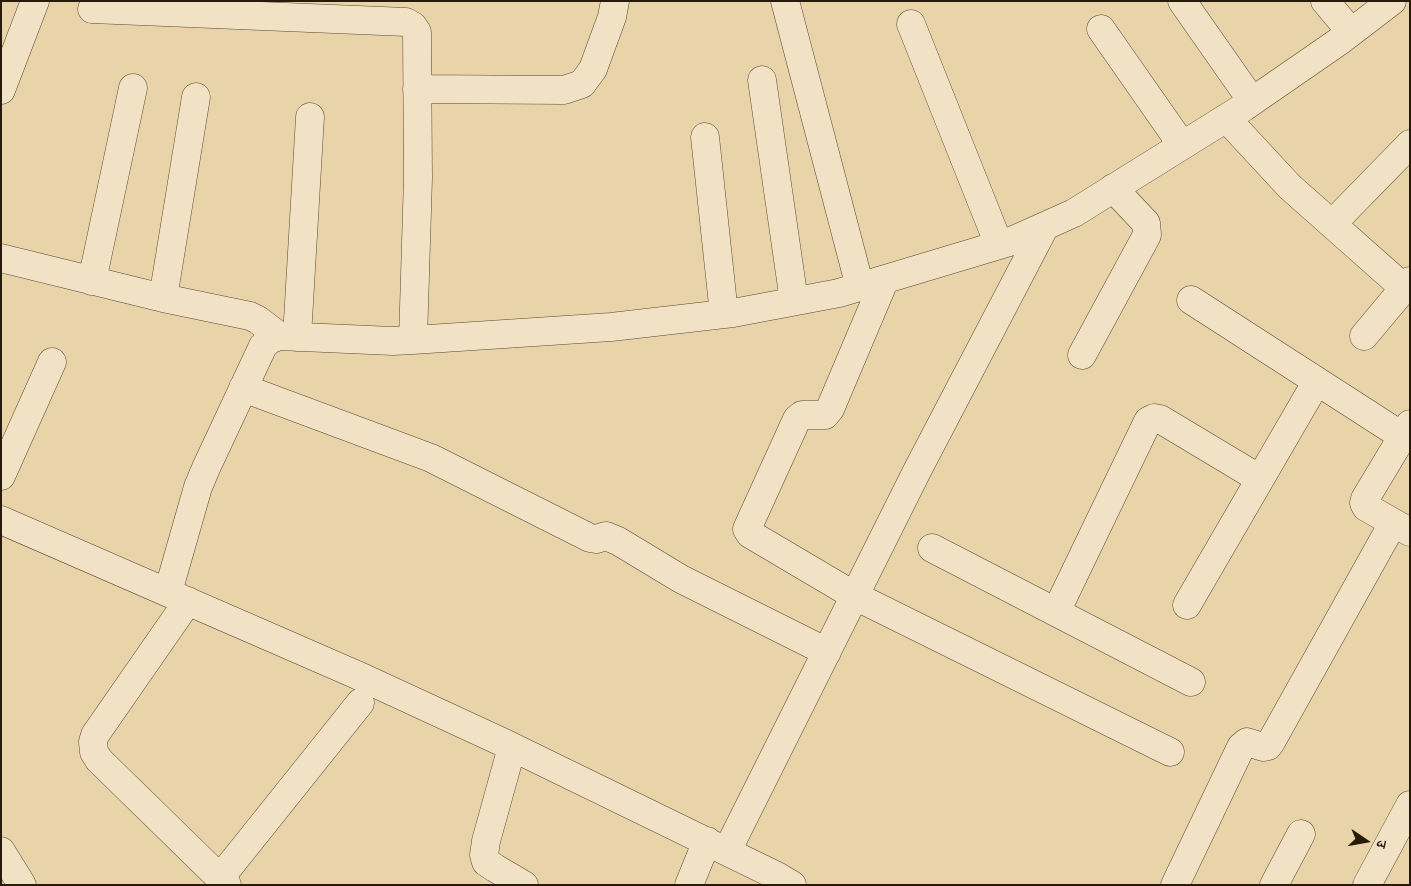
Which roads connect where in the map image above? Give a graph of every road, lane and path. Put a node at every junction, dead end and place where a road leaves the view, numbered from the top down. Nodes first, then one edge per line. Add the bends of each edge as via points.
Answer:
1 (35, 1) edge
2 (615, 1) edge
3 (785, 1) edge
4 (1182, 1) edge
5 (1325, 1) edge
6 (1392, 1) edge
7 (92, 9) dead end
8 (912, 24) dead end
9 (1101, 29) dead end
10 (1351, 32) junction
11 (762, 80) dead end
12 (133, 88) dead end
13 (417, 89) junction
14 (1, 90) edge
15 (196, 97) dead end
16 (1252, 101) junction
17 (310, 117) dead end
18 (1226, 118) junction
19 (705, 137) dead end
20 (1410, 144) edge
21 (1182, 145) junction
22 (1114, 188) junction
23 (1332, 224) junction
24 (1045, 226) junction
25 (999, 245) junction
26 (1, 258) edge
27 (92, 281) junction
28 (872, 283) junction
29 (1407, 284) edge
30 (163, 298) junction
31 (1191, 300) dead end
32 (794, 301) junction
33 (724, 314) junction
34 (1364, 336) dead end
35 (288, 337) junction
36 (413, 340) junction
37 (1082, 354) dead end
38 (52, 362) dead end
39 (1316, 381) junction
40 (243, 388) junction
41 (1406, 430) edge
42 (1, 476) edge
43 (1260, 479) junction
44 (1, 520) edge
45 (1401, 528) edge
46 (932, 548) dead end
47 (178, 596) junction
48 (855, 596) junction
49 (1187, 605) dead end
50 (1056, 612) junction
51 (827, 652) junction
52 (1191, 682) dead end
53 (360, 703) dead end
54 (512, 747) junction
55 (1170, 752) dead end
56 (1410, 806) edge
57 (1301, 834) dead end
58 (717, 846) junction
59 (1, 851) edge
60 (223, 881) edge
61 (22, 885) edge
62 (524, 885) edge
63 (689, 885) edge
64 (792, 885) edge
65 (1175, 885) edge
66 (1274, 885) edge
67 (1367, 885) edge

1 - 14 street
2 - 13 street via 593,69 582,84 564,90
3 - 28 street
4 - 16 street
5 - 10 street
6 - 10 street
7 - 13 street via 406,22 417,32
8 - 25 street
9 - 21 street
10 - 16 street
11 - 32 street
12 - 27 street
13 - 36 street
15 - 30 street
16 - 18 street
17 - 35 street
18 - 21 street
18 - 23 street via 1290,187
19 - 33 street
20 - 23 street
21 - 22 street
22 - 24 street
22 - 37 street via 1146,223 1147,235
23 - 29 street
24 - 25 street
24 - 48 street
25 - 28 street
26 - 27 street
27 - 30 street
28 - 32 street
28 - 48 street via 830,410 825,415 797,419 748,529 750,534
29 - 34 street
30 - 35 street via 250,316
31 - 39 street
32 - 33 street
33 - 36 street via 611,327
35 - 36 street
35 - 40 street via 269,340 263,346
38 - 42 street
39 - 41 street
39 - 43 street
40 - 47 street via 198,487
40 - 51 street via 432,458 590,538 606,536 618,540 680,579
41 - 45 street via 1365,498 1366,507
43 - 49 street
43 - 50 street via 1160,419 1148,421
44 - 47 street
45 - 65 street via 1271,742 1263,748 1247,742 1242,747
46 - 50 street
47 - 54 street
47 - 60 street via 95,734 94,752
48 - 51 street
48 - 55 street
50 - 52 street
51 - 58 street
53 - 60 street
54 - 58 street
54 - 62 street via 484,854 486,862
56 - 67 street
57 - 66 street
58 - 63 street
58 - 64 street
59 - 61 street

